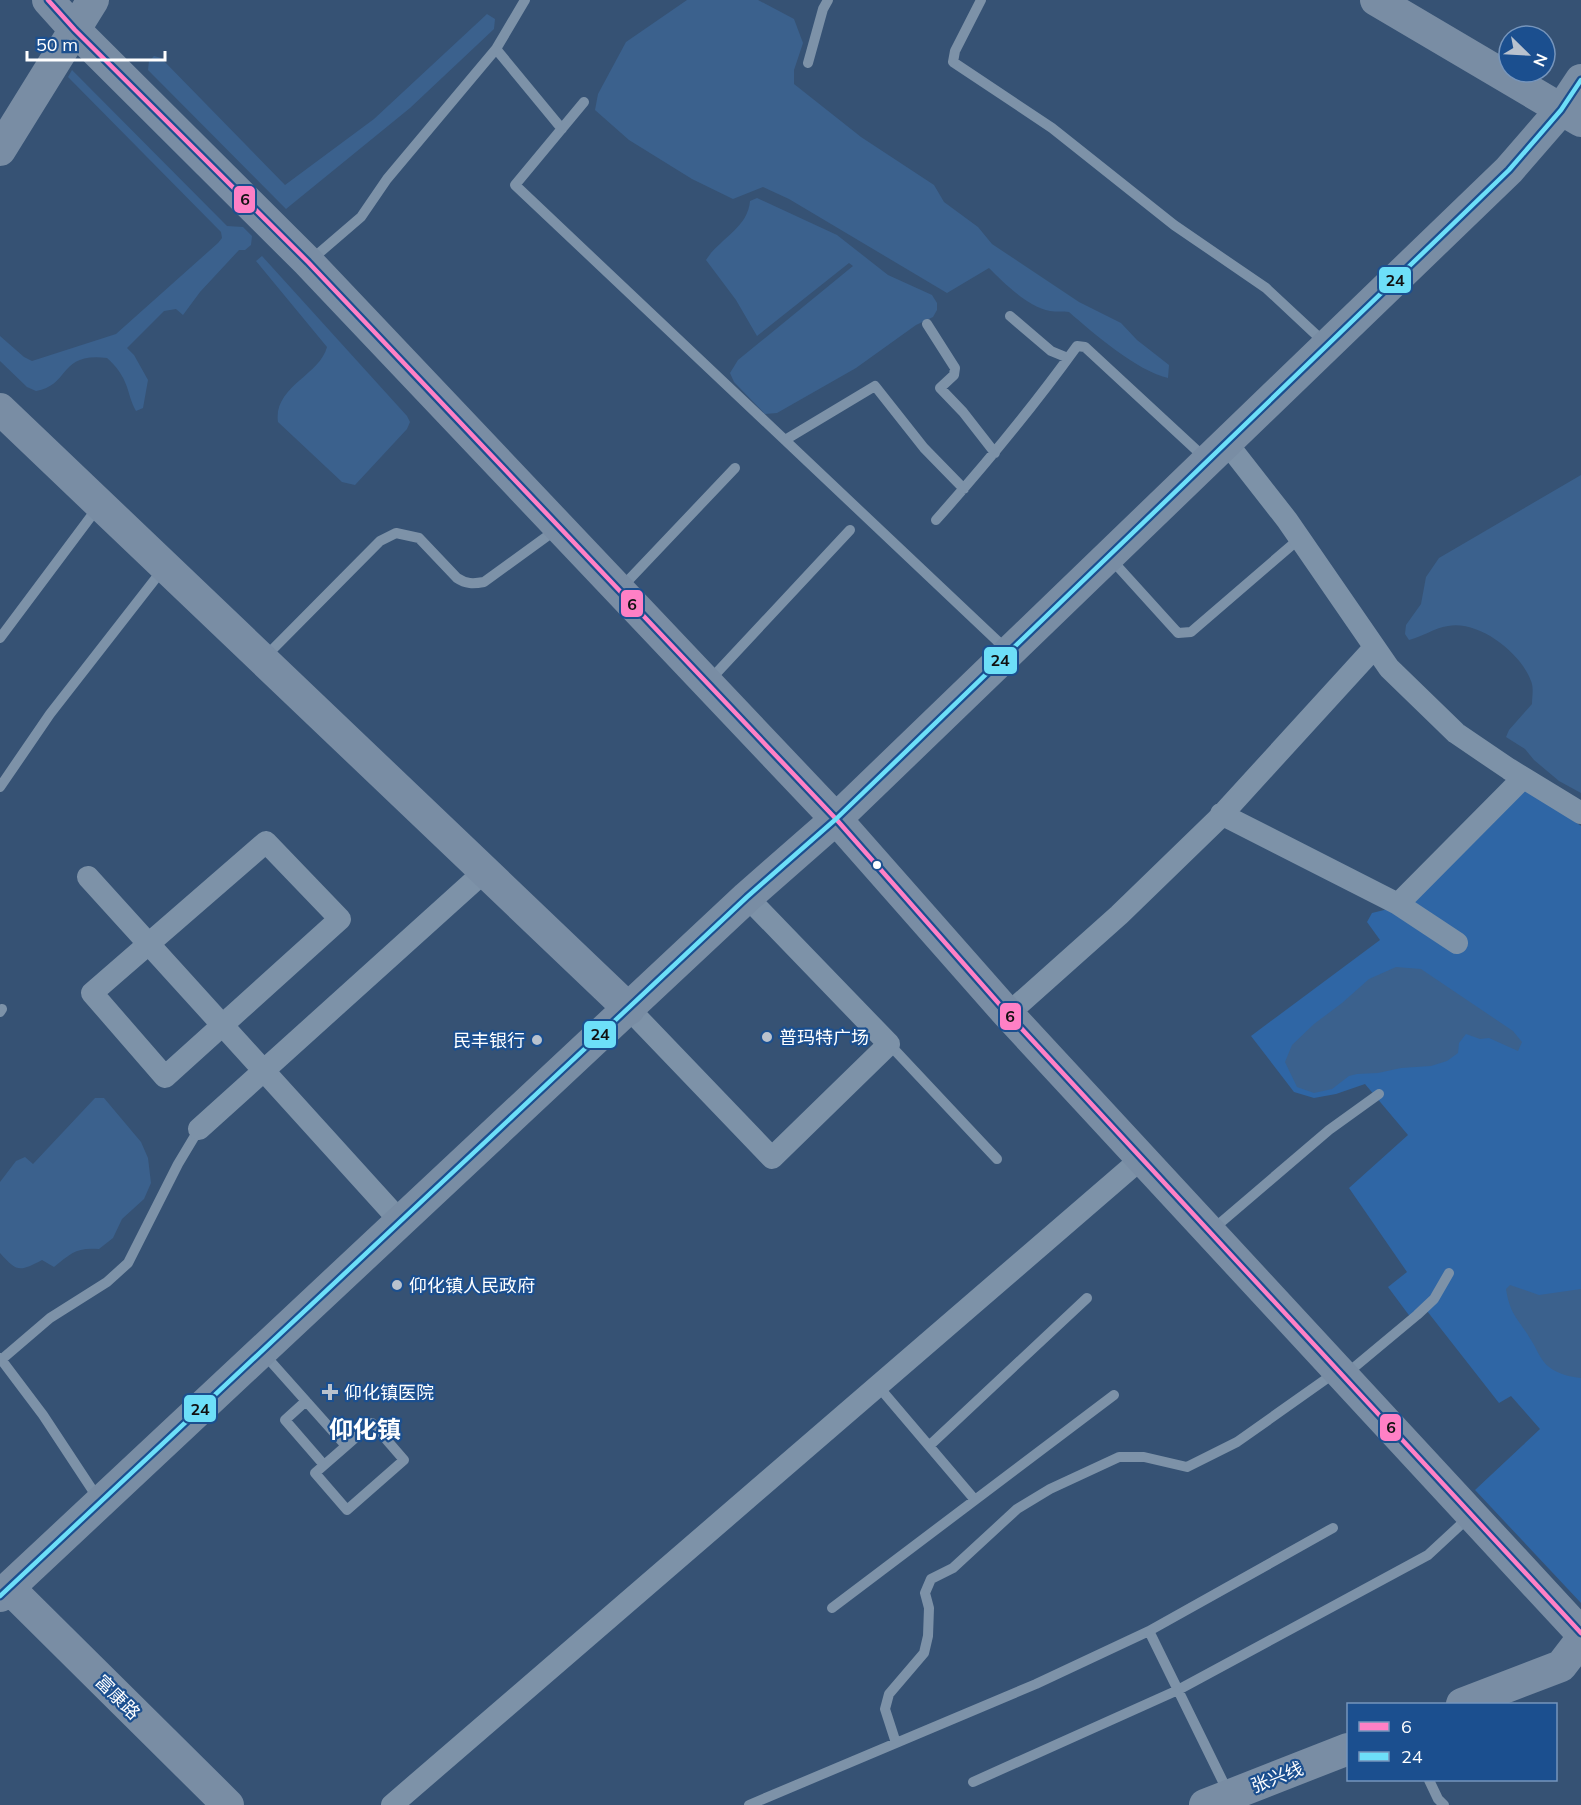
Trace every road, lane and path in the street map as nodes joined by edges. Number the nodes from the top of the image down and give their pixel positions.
1 (48, 0) edge
2 (93, 0) edge
3 (525, 0) edge
4 (828, 0) edge
5 (981, 0) edge
6 (1376, 0) edge
7 (75, 30) junction
8 (496, 49) junction
9 (808, 63) dead end
10 (1581, 80) edge
11 (584, 102) dead end
12 (1571, 116) edge
13 (562, 129) junction
14 (0, 150) edge
15 (308, 262) junction
16 (1010, 316) dead end
17 (927, 324) dead end
18 (1327, 345) junction
19 (1068, 358) junction
20 (0, 409) edge
21 (785, 440) junction
22 (1217, 451) junction
23 (995, 453) junction
24 (735, 468) dead end
25 (964, 489) junction
26 (100, 505) junction
27 (936, 520) dead end
28 (559, 527) junction
29 (850, 530) dead end
30 (1299, 539) junction
31 (1108, 555) junction
32 (165, 567) junction
33 (619, 590) junction
34 (0, 638) edge
35 (1374, 648) junction
36 (1008, 651) junction
37 (262, 659) junction
38 (707, 683) junction
39 (1523, 778) junction
40 (0, 787) edge
41 (1581, 813) edge
42 (1221, 814) junction
43 (837, 819) junction
44 (485, 871) junction
45 (88, 877) dead end
46 (747, 897) junction
47 (1398, 903) junction
48 (1457, 943) dead end
49 (149, 944) junction
50 (628, 1009) junction
51 (1008, 1014) junction
52 (223, 1025) junction
53 (889, 1044) junction
54 (264, 1071) junction
55 (1379, 1094) dead end
56 (200, 1129) joint
57 (1142, 1158) junction
58 (997, 1159) dead end
59 (401, 1222) junction
60 (1210, 1232) junction
61 (1449, 1274) dead end
62 (1087, 1298) dead end
63 (261, 1352) junction
64 (1, 1359) edge
65 (1341, 1373) junction
66 (878, 1386) junction
67 (1114, 1395) dead end
68 (306, 1401) junction
69 (346, 1446) junction
70 (929, 1446) junction
71 (324, 1465) junction
72 (975, 1500) junction
73 (101, 1502) junction
74 (1472, 1515) junction
75 (1333, 1528) dead end
76 (4, 1592) edge
77 (832, 1608) dead end
78 (1149, 1631) junction
79 (1581, 1633) edge
80 (1581, 1640) edge
81 (1178, 1690) junction
82 (1465, 1703) edge
83 (896, 1743) junction
84 (1347, 1749) edge
85 (1430, 1781) edge
86 (972, 1782) dead end
87 (1217, 1800) edge
88 (1438, 1803) edge
89 (228, 1805) edge
90 (392, 1805) edge
91 (749, 1805) edge

1 - 7 street
2 - 7 street
3 - 8 lane
4 - 9 lane
5 - 18 lane
6 - 12 street
7 - 14 street
7 - 15 street
8 - 13 lane
8 - 15 lane
10 - 12 street
11 - 13 lane
12 - 18 street
13 - 21 lane
15 - 28 street
16 - 19 lane
17 - 23 lane
18 - 22 street
19 - 22 lane
19 - 23 lane
20 - 26 street
21 - 25 lane
21 - 36 lane
22 - 30 street
22 - 31 street
23 - 25 lane
24 - 33 lane
25 - 27 lane
26 - 32 street
26 - 34 lane
28 - 33 street
28 - 37 lane
29 - 38 lane
30 - 31 lane
30 - 35 street
31 - 36 street
32 - 37 street
32 - 40 lane
33 - 38 street
35 - 39 street
35 - 42 street
36 - 43 street
37 - 44 street
38 - 43 street
39 - 41 street
39 - 47 street
42 - 47 street
42 - 51 street
43 - 46 street
43 - 51 street
44 - 50 street
44 - 54 street
45 - 49 street
46 - 50 street
46 - 53 street
47 - 48 street
49 - 52 street
49 - 52 street
49 - 52 street
50 - 53 street
50 - 59 street
51 - 57 street
52 - 54 street
53 - 58 lane
54 - 56 street
54 - 59 street
55 - 60 lane
56 - 64 lane
57 - 60 street
57 - 66 street
59 - 63 street
60 - 65 street
61 - 65 lane
62 - 70 lane
63 - 68 lane
63 - 73 street
64 - 73 lane
65 - 74 street
65 - 83 lane
66 - 70 lane
66 - 90 street
67 - 72 lane
68 - 69 lane
68 - 71 lane
69 - 71 lane
69 - 71 lane
70 - 72 lane
72 - 77 lane
73 - 76 street
74 - 79 street
74 - 81 lane
75 - 78 lane
76 - 89 street, 富康路
78 - 81 lane
78 - 83 lane
80 - 82 street
81 - 86 lane
81 - 87 lane
83 - 91 lane
84 - 87 street, 张兴线
85 - 88 lane

